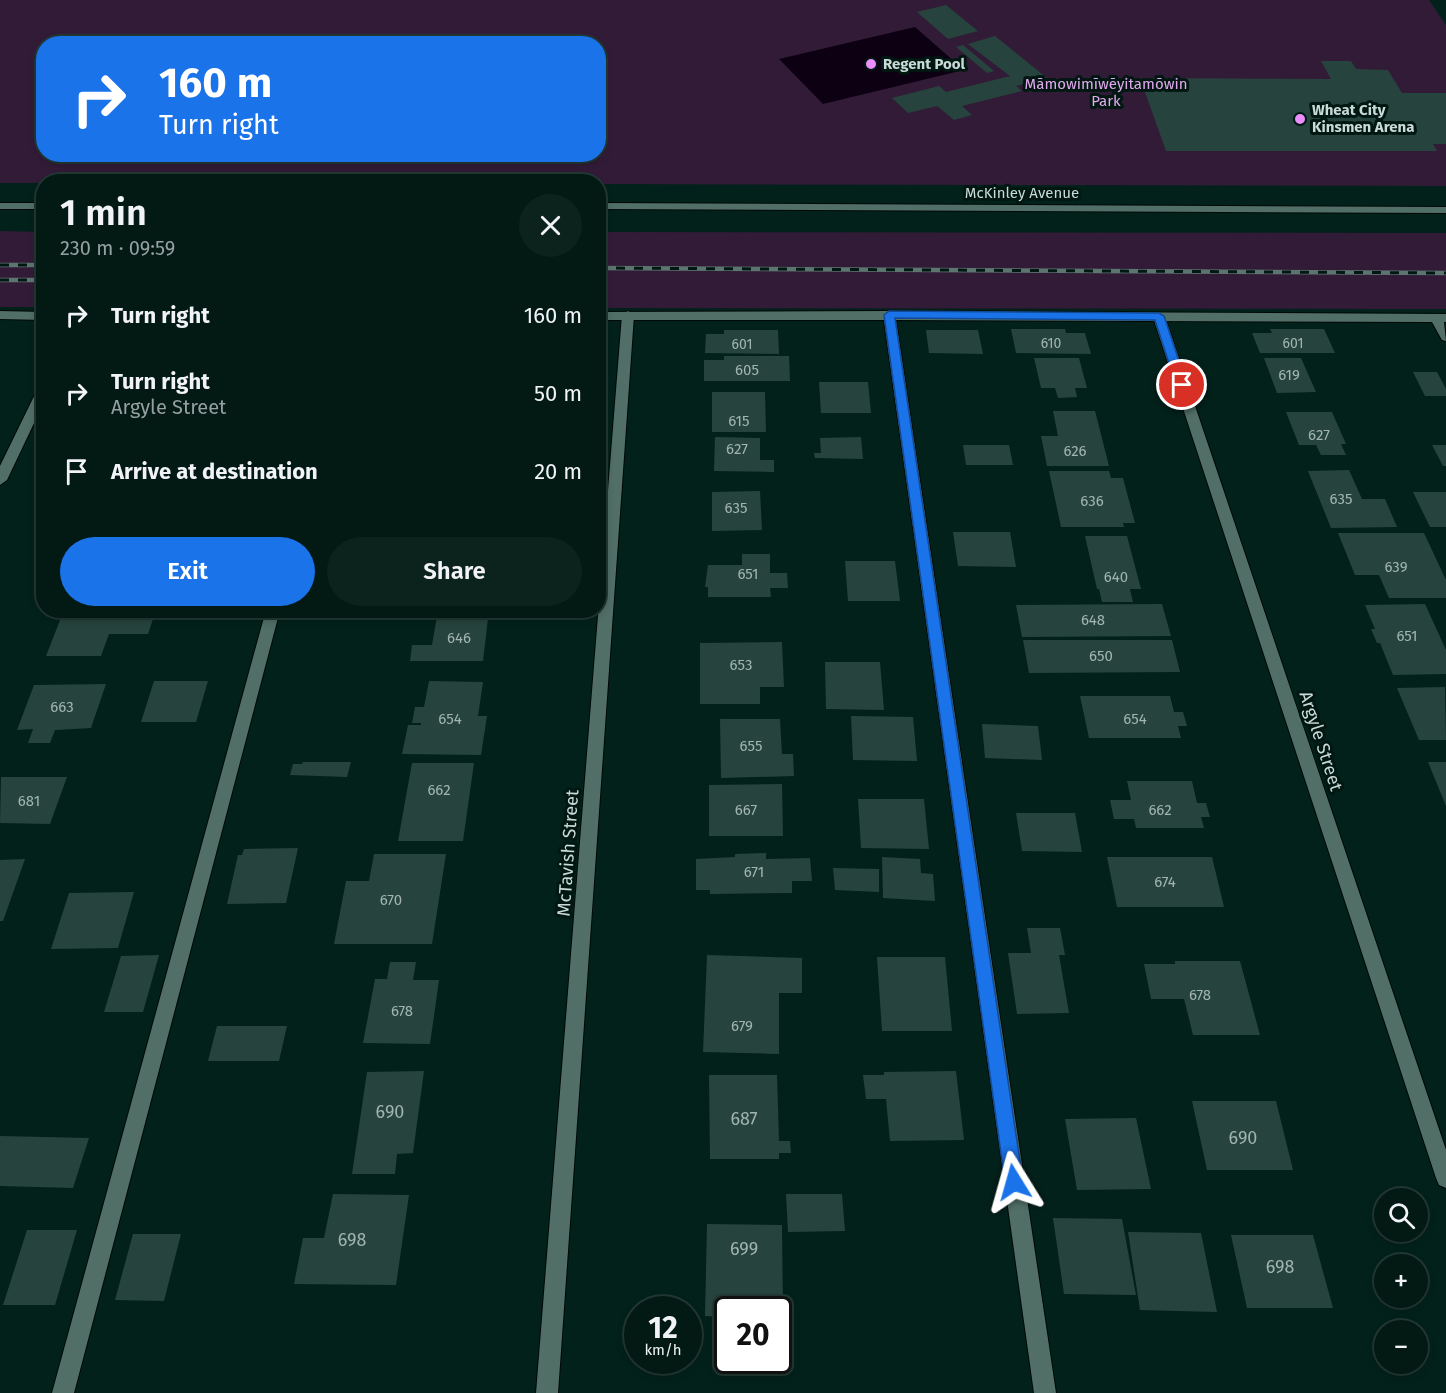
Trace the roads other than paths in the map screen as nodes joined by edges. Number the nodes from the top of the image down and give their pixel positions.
1 (0, 206) edge
2 (36, 206) edge
3 (606, 206) edge
4 (1446, 210) edge
5 (0, 315) edge
6 (606, 315) edge
7 (627, 315) junction
8 (889, 315) junction
9 (36, 316) edge
10 (1159, 316) junction
11 (1441, 318) edge
12 (1446, 337) edge
13 (36, 405) edge
14 (0, 480) edge
15 (606, 598) edge
16 (271, 618) edge
17 (605, 618) edge
18 (1446, 1178) edge
19 (63, 1393) edge
20 (547, 1393) edge
21 (1045, 1393) edge

1 - 2 street
3 - 4 street, McKinley Avenue
5 - 9 street
6 - 7 street
7 - 8 street
7 - 15 street, McTavish Street
8 - 10 street
8 - 21 street
10 - 11 street
10 - 18 street, Argyle Street
11 - 12 street
13 - 14 street
16 - 19 street
17 - 20 street, McTavish Street

